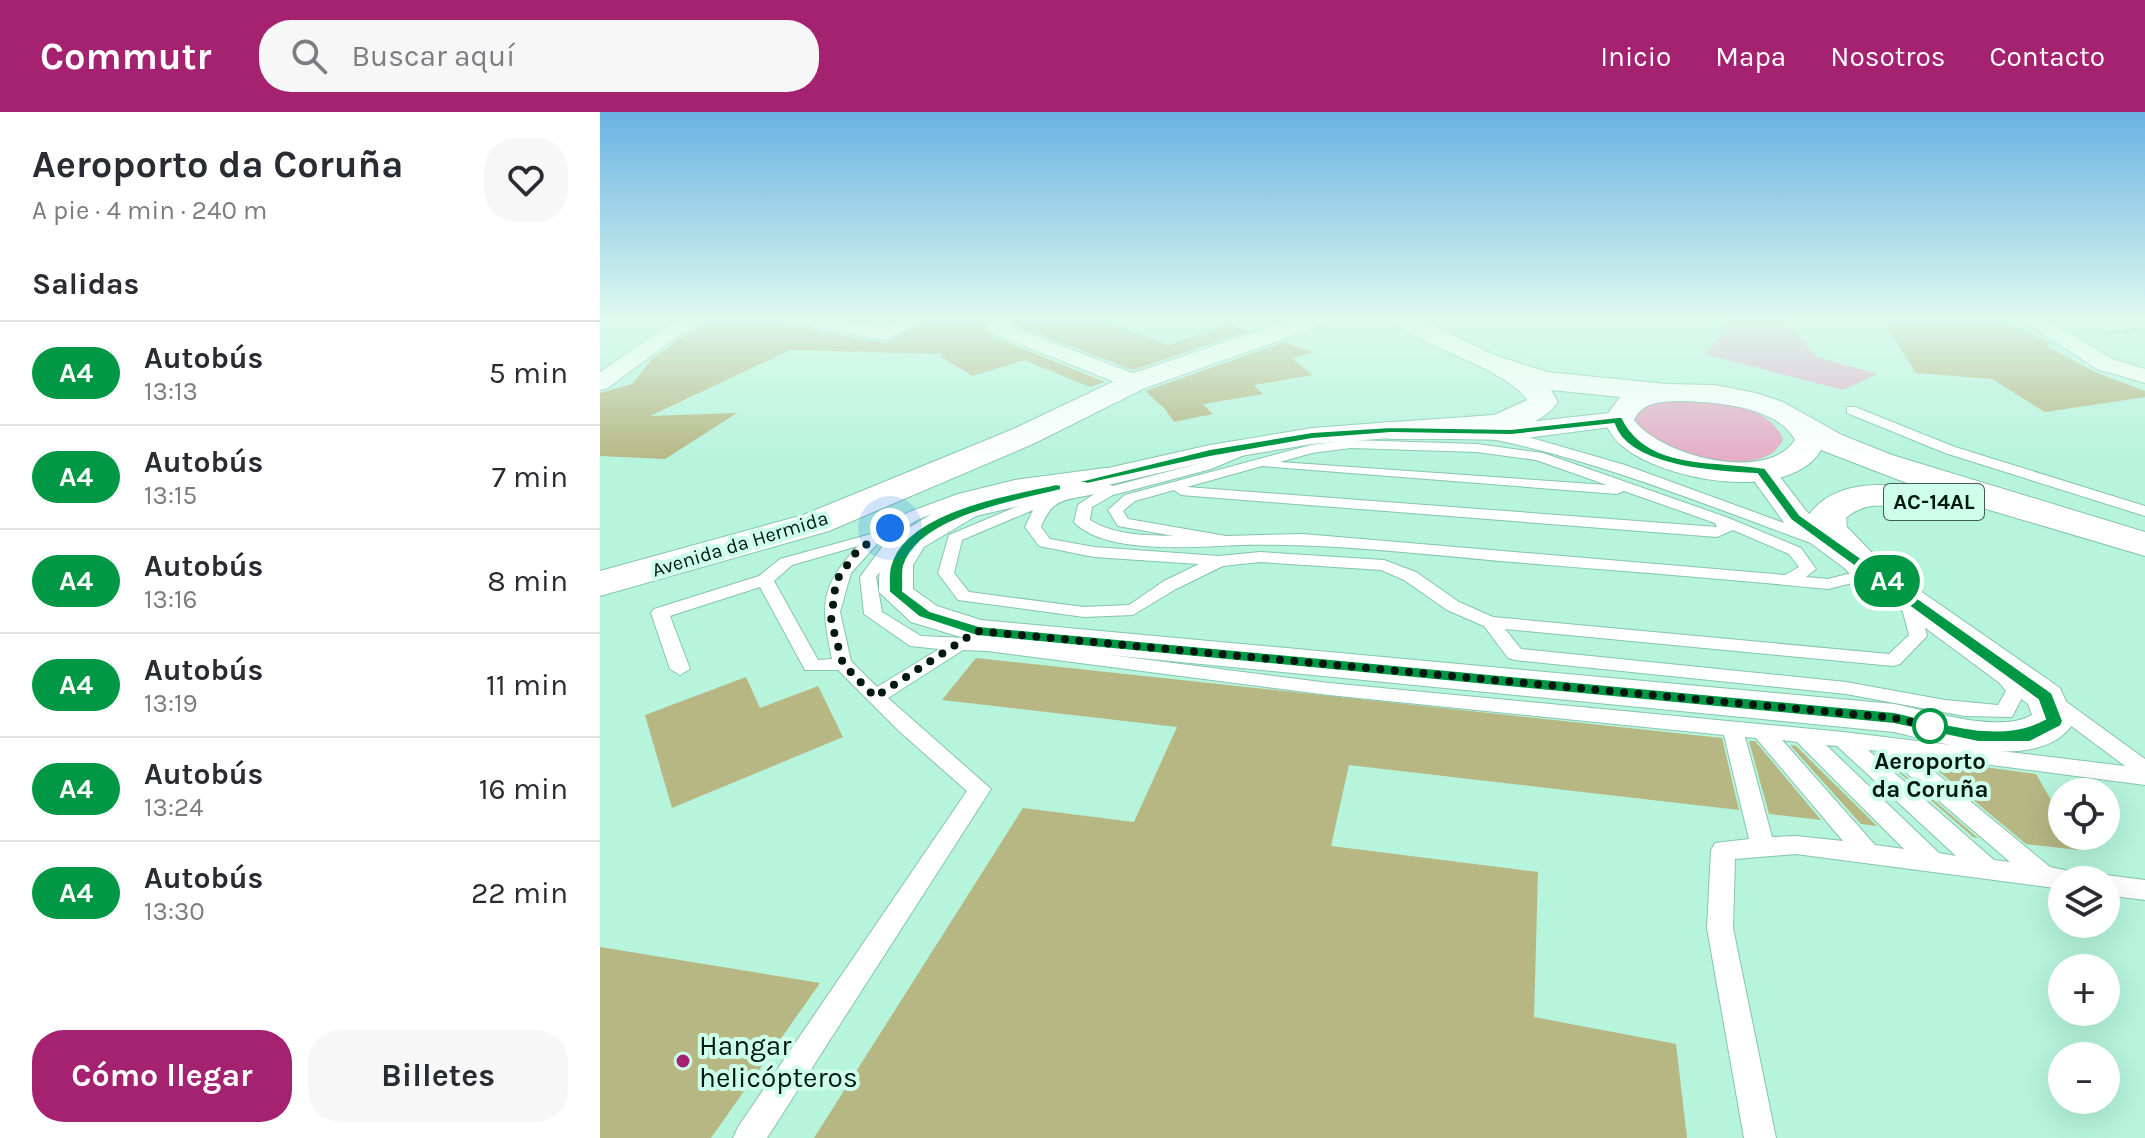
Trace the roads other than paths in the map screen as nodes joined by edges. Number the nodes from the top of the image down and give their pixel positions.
1 (625, 365) edge
2 (1091, 365) edge
3 (1184, 365) edge
4 (1503, 365) edge
5 (2108, 365) edge
6 (1524, 374) junction
7 (2145, 376) edge
8 (1135, 382) junction
9 (600, 383) edge
10 (1673, 392) junction
11 (1851, 410) dead end
12 (1618, 417) junction
13 (1805, 429) junction
14 (1391, 430) junction
15 (1471, 432) junction
16 (1256, 454) junction
17 (1210, 464) junction
18 (1135, 469) junction
19 (1770, 469) junction
20 (1072, 489) junction
21 (1166, 490) junction
22 (1640, 491) junction
23 (2145, 511) edge
24 (1721, 520) junction
25 (882, 533) junction
26 (2108, 533) junction
27 (1222, 540) junction
28 (2145, 544) edge
29 (1219, 561) junction
30 (1869, 568) junction
31 (765, 580) junction
32 (1788, 580) junction
33 (600, 584) edge
34 (1908, 597) junction
35 (1490, 622) junction
36 (974, 640) junction
37 (1985, 652) junction
38 (843, 664) junction
39 (680, 669) dead end
40 (875, 697) junction
41 (2046, 697) junction
42 (1732, 727) junction
43 (1762, 731) junction
44 (1803, 735) junction
45 (1843, 739) junction
46 (1887, 745) junction
47 (2145, 770) edge
48 (2145, 777) edge
49 (1763, 847) junction
50 (1869, 855) junction
51 (1932, 862) junction
52 (1987, 869) junction
53 (2044, 877) junction
54 (2048, 877) edge
55 (749, 1138) edge
56 (1760, 1138) edge

1 - 9 street
2 - 8 street
3 - 8 main road, Avenida da Hermida
4 - 6 main road, AC-14AL
5 - 7 street
6 - 10 main road, AC-14AL
6 - 12 main road, AC-14AL
6 - 14 main road, AC-14AL
8 - 33 main road, Avenida da Hermida
10 - 12 main road, AC-14AL
10 - 13 main road, AC-14AL
11 - 23 lane
12 - 15 street
12 - 19 main road, AC-14AL
13 - 19 main road
13 - 26 main road, AC-14AL
14 - 15 street
14 - 16 street
15 - 30 lane
16 - 17 lane
16 - 18 street
16 - 21 lane
16 - 22 lane
16 - 22 lane
17 - 20 lane
17 - 27 lane
18 - 20 street
18 - 25 lane
19 - 26 main road, AC-14AL
19 - 30 street
20 - 29 lane
20 - 29 lane
20 - 36 street
21 - 24 lane
21 - 27 lane
22 - 24 lane
24 - 32 lane
25 - 31 lane
25 - 38 lane
26 - 28 main road, AC-14AL
26 - 30 main road, AC-14AL
27 - 32 lane
29 - 35 lane
30 - 32 lane
30 - 34 street
31 - 38 lane
31 - 39 lane
34 - 35 lane
34 - 37 street
35 - 37 lane
36 - 40 lane
36 - 41 street
36 - 42 lane
37 - 41 street
38 - 40 lane
40 - 55 lane
41 - 47 lane
42 - 43 lane
42 - 49 lane
43 - 44 lane
43 - 50 lane
44 - 45 lane
44 - 51 lane
45 - 46 lane
45 - 52 lane
46 - 48 lane
46 - 53 lane
49 - 50 lane
49 - 56 lane
50 - 51 lane
51 - 52 lane
52 - 53 lane
53 - 54 lane

